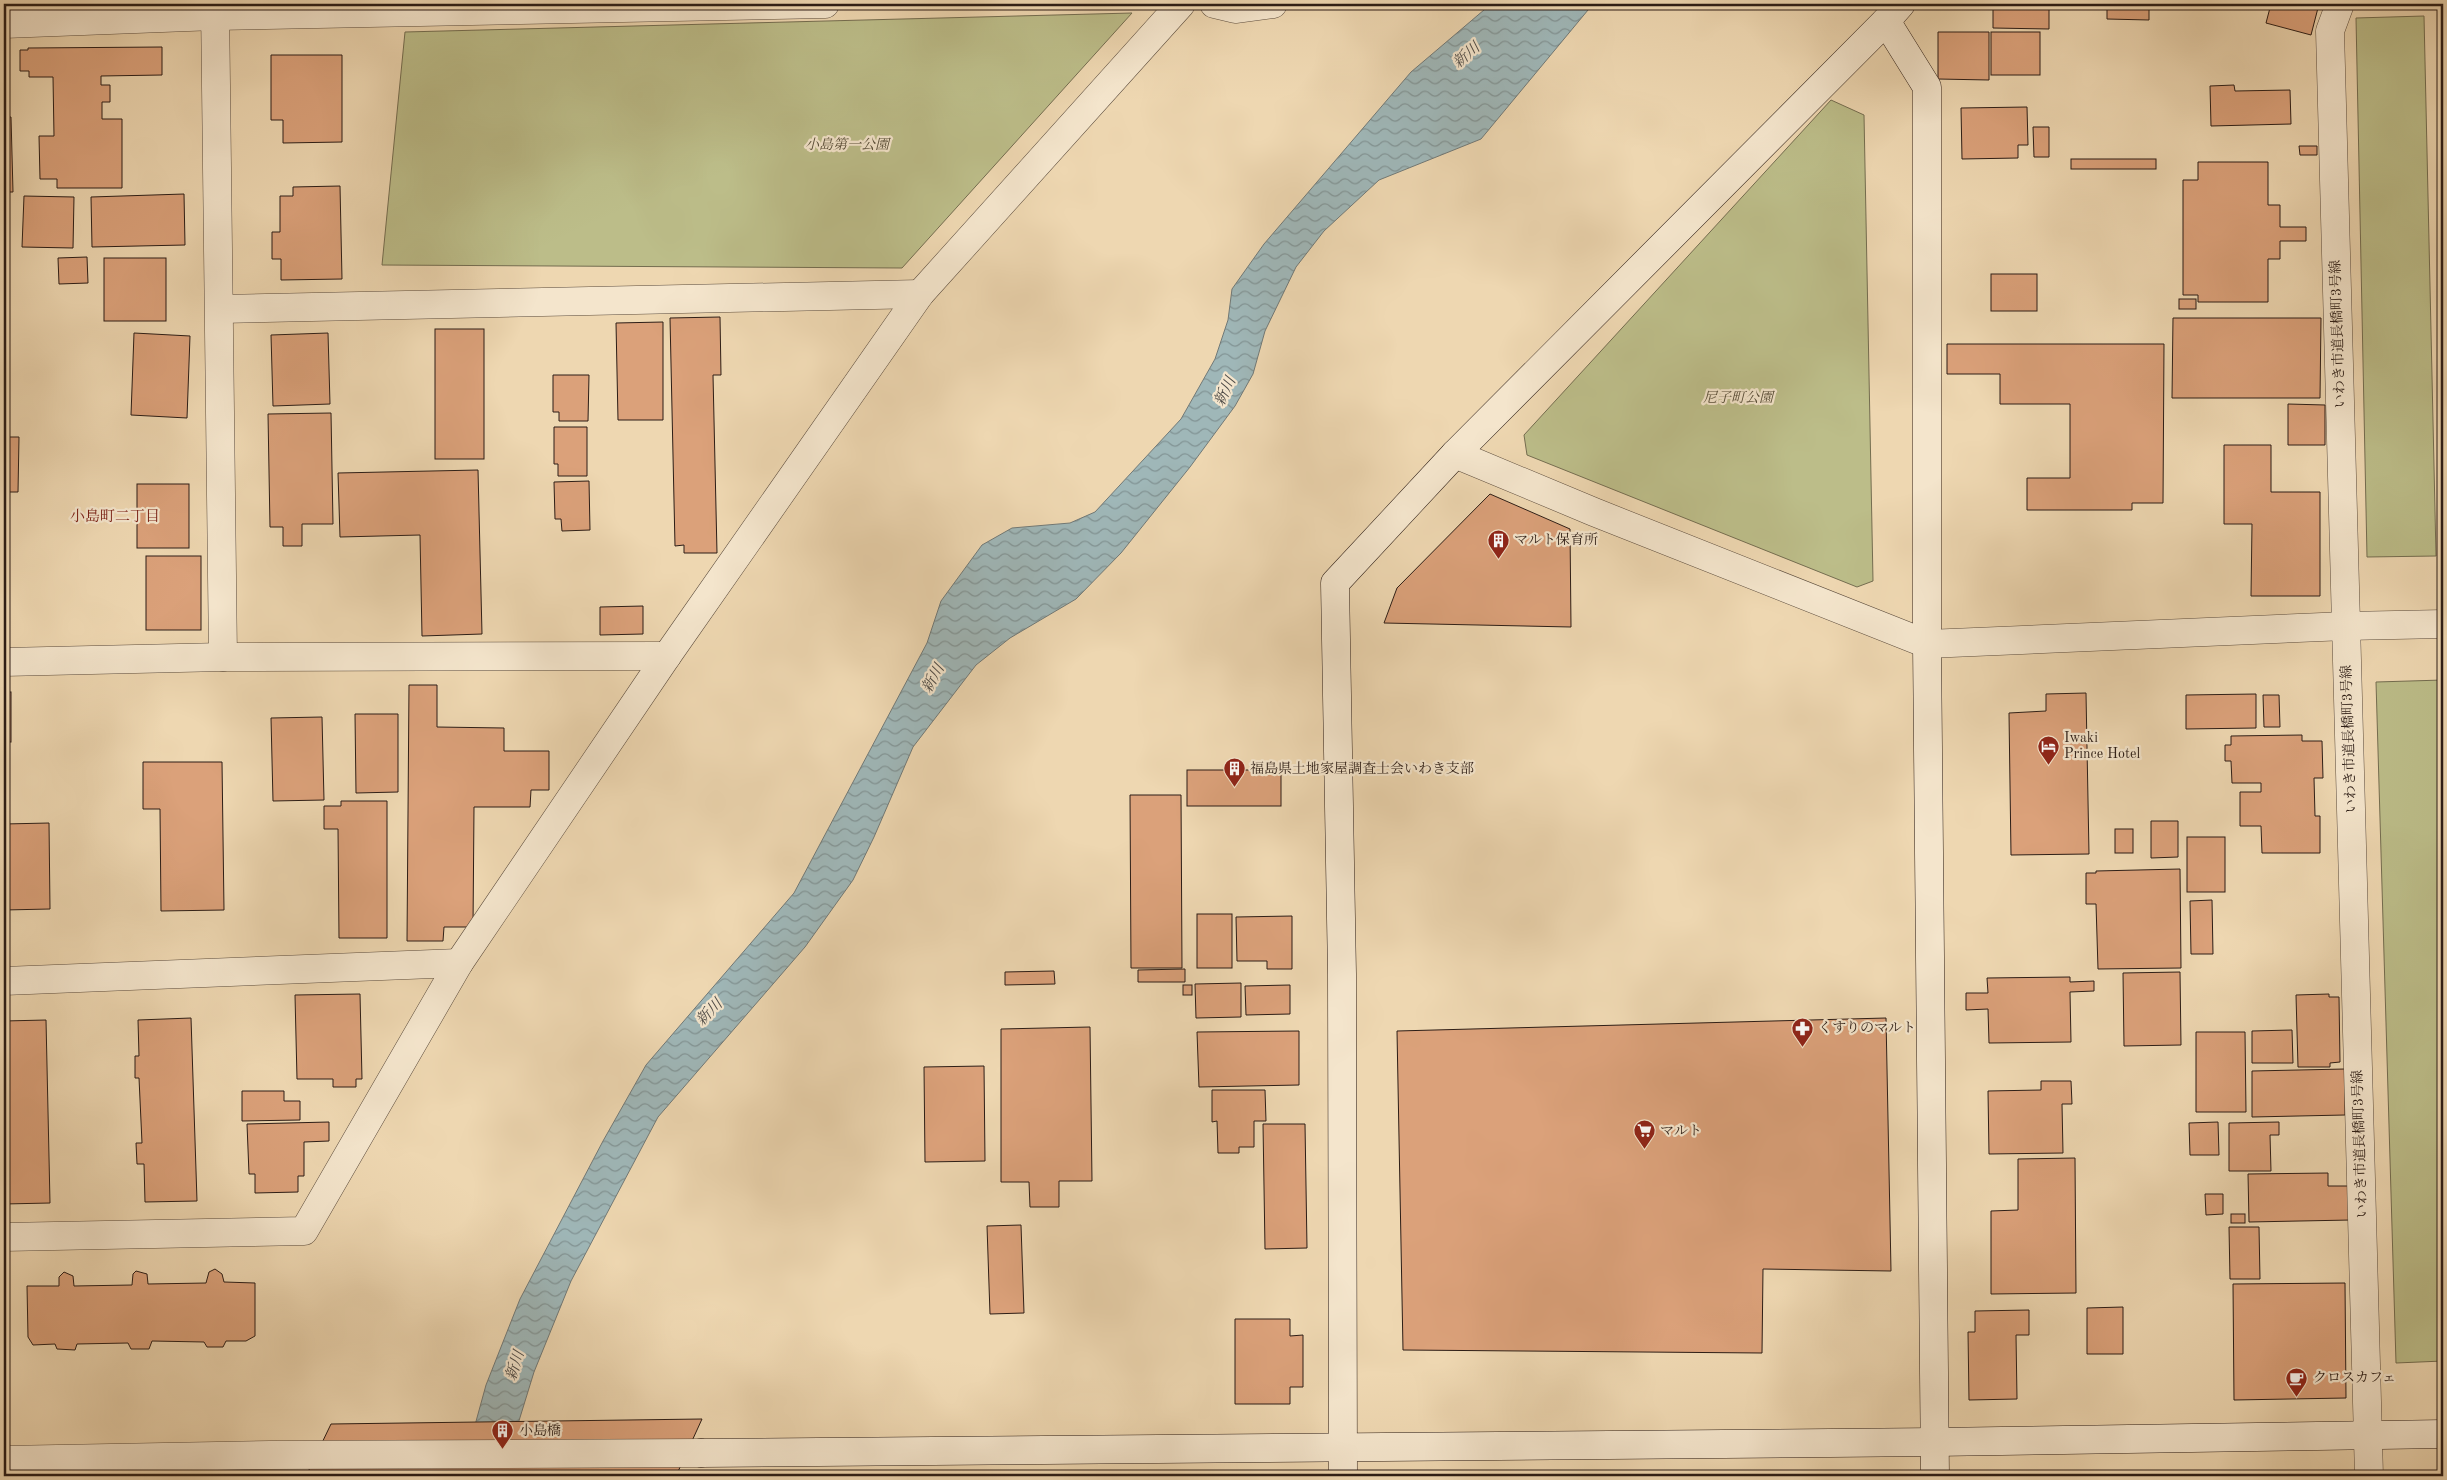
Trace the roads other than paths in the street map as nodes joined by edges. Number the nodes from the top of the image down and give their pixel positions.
1 (825, 4) edge
2 (1180, 4) edge
3 (1214, 4) edge
4 (1273, 4) edge
5 (2340, 4) edge
6 (215, 10) edge
7 (1893, 12) edge
8 (4, 24) edge
9 (920, 294) junction
10 (220, 309) junction
11 (1455, 454) junction
12 (2443, 624) edge
13 (2346, 626) junction
14 (1927, 644) junction
15 (667, 656) junction
16 (223, 657) junction
17 (4, 662) edge
18 (459, 963) junction
19 (4, 981) edge
20 (4, 1237) edge
21 (2369, 1434) junction
22 (2443, 1434) edge
23 (1934, 1442) junction
24 (1342, 1448) junction
25 (4, 1460) edge
26 (1343, 1476) edge
27 (1935, 1476) edge
28 (2370, 1476) edge

1 - 6 street
2 - 9 street
3 - 4 street
5 - 13 street, いわき市道長橋町3号線
6 - 8 street
6 - 10 street
7 - 11 street
7 - 14 street
9 - 10 street
9 - 15 street
10 - 16 street
11 - 14 street
11 - 24 street
12 - 13 street
13 - 14 street
13 - 21 street, いわき市道長橋町3号線
14 - 23 street
15 - 16 street
15 - 18 street
16 - 17 street
18 - 19 street
18 - 20 street
21 - 22 street
21 - 23 street
21 - 28 street, いわき市道長橋町3号線
23 - 24 street
23 - 27 street
24 - 25 street
24 - 26 street

